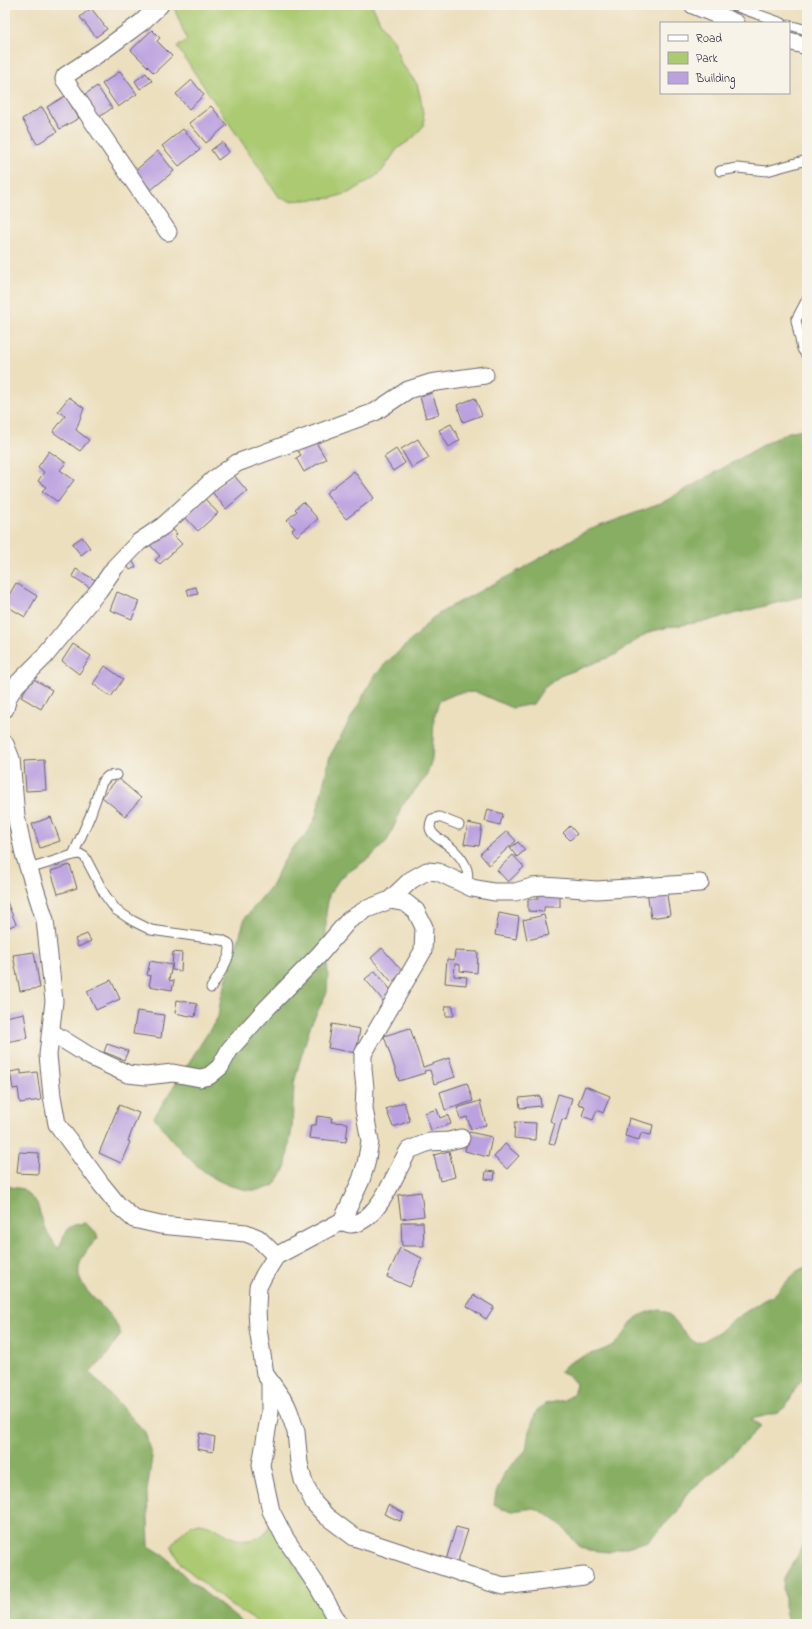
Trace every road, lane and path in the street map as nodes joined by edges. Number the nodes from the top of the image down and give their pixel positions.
1 (160, 5) edge
2 (693, 5) edge
3 (732, 5) edge
4 (734, 22) edge
5 (779, 22) edge
6 (790, 25) edge
7 (807, 30) edge
8 (790, 41) edge
9 (807, 46) edge
10 (807, 160) edge
11 (720, 171) dead end
12 (168, 232) dead end
13 (807, 299) edge
14 (807, 356) edge
15 (486, 375) dead end
16 (5, 709) edge
17 (5, 744) edge
18 (117, 775) dead end
19 (459, 824) dead end
20 (73, 855) junction
21 (29, 869) junction
22 (700, 883) dead end
23 (462, 884) junction
24 (390, 900) junction
25 (211, 988) dead end
26 (51, 1032) junction
27 (461, 1138) dead end
28 (342, 1221) junction
29 (276, 1256) junction
30 (270, 1383) junction
31 (584, 1576) dead end
32 (339, 1624) edge

1 - 12 street
2 - 4 street
3 - 5 lane
6 - 7 lane
8 - 9 street
10 - 11 lane
13 - 14 lane
15 - 16 street
17 - 21 street
18 - 20 lane
19 - 23 lane
20 - 21 lane
20 - 25 lane
21 - 26 street
22 - 23 street
23 - 24 street
24 - 26 street
24 - 28 street
26 - 29 street
27 - 28 street
28 - 29 street
29 - 30 street
30 - 31 street
30 - 32 street

